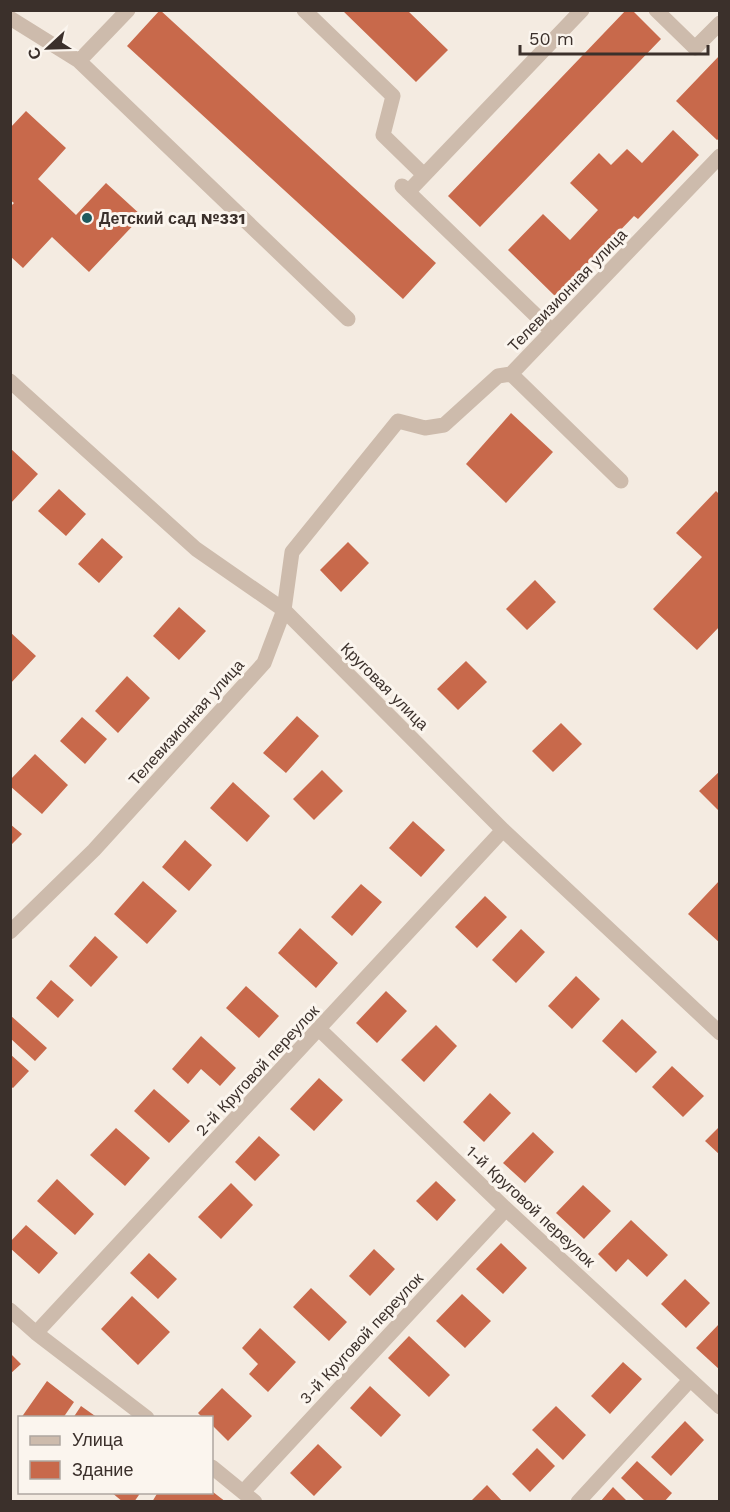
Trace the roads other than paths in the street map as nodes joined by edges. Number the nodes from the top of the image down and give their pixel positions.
1 (128, 10) edge
2 (304, 10) edge
3 (582, 10) edge
4 (656, 10) edge
5 (10, 18) edge
6 (720, 22) edge
7 (79, 61) junction
8 (720, 156) edge
9 (424, 175) junction
10 (348, 319) dead end
11 (552, 331) junction
12 (512, 374) junction
13 (10, 381) edge
14 (621, 481) dead end
15 (284, 610) junction
16 (503, 831) junction
17 (10, 932) edge
18 (319, 1029) junction
19 (720, 1033) edge
20 (506, 1209) junction
21 (10, 1310) edge
22 (36, 1333) junction
23 (690, 1380) junction
24 (720, 1407) edge
25 (144, 1416) edge
26 (213, 1468) edge
27 (243, 1492) junction
28 (255, 1502) edge
29 (578, 1502) edge

1 - 7 street
2 - 9 street
3 - 9 street
4 - 6 street
5 - 7 street
7 - 10 street
8 - 11 street, Телевизионная улица
9 - 11 street
11 - 12 street, Телевизионная улица
12 - 14 street
12 - 15 street, Телевизионная улица
13 - 15 street, Круговая улица
15 - 16 street, Круговая улица
15 - 17 street, Телевизионная улица
16 - 18 street, 2-й Круговой переулок
16 - 19 street, Круговая улица
18 - 20 street, 1-й Круговой переулок
18 - 22 street, 2-й Круговой переулок
20 - 23 street, 1-й Круговой переулок
20 - 27 street, 3-й Круговой переулок
21 - 22 street
22 - 25 street
23 - 24 street, 1-й Круговой переулок
23 - 29 street
26 - 27 street
27 - 28 street

